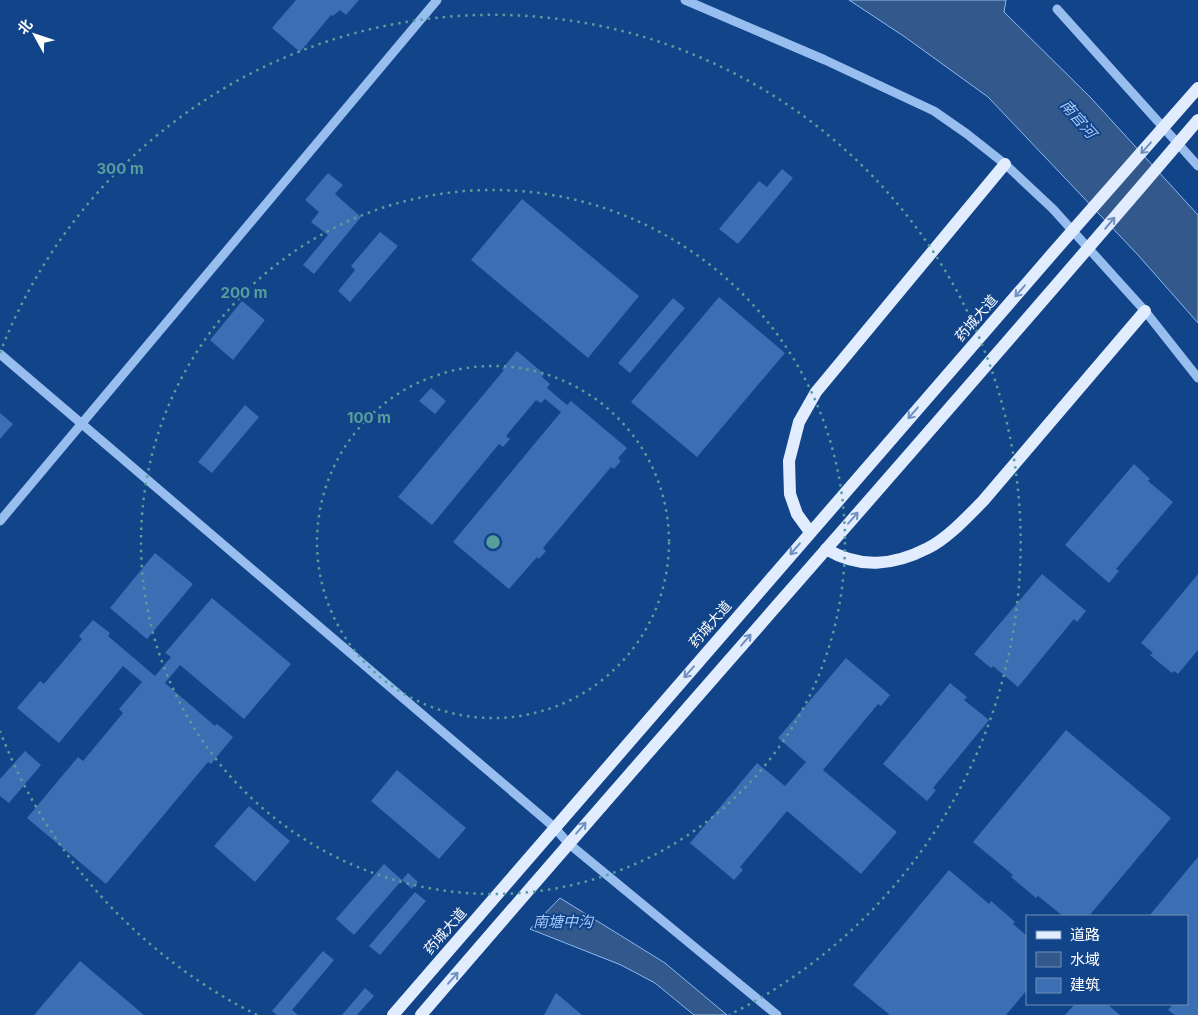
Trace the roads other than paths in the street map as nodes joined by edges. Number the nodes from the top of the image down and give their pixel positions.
1 (437, 0) edge
2 (685, 0) edge
3 (1056, 9) dead end
4 (1198, 88) edge
5 (1198, 120) edge
6 (1005, 164) junction
7 (1198, 166) edge
8 (1145, 311) junction
9 (0, 354) edge
10 (1198, 378) edge
11 (82, 423) junction
12 (0, 521) edge
13 (810, 532) junction
14 (826, 549) junction
15 (554, 827) junction
16 (568, 843) junction
17 (393, 1015) edge
18 (421, 1015) edge
19 (778, 1015) edge

1 - 11 street
2 - 6 street
3 - 7 street
4 -> 13 main road, 药城大道
14 -> 5 main road
6 - 8 street
6 - 13 main road
8 - 10 street
8 - 14 main road
9 - 11 street
11 - 12 street
11 - 15 street
13 -> 15 main road, 药城大道
16 -> 14 main road
15 - 16 street
15 - 17 main road, 药城大道
18 -> 16 main road
16 - 19 street

